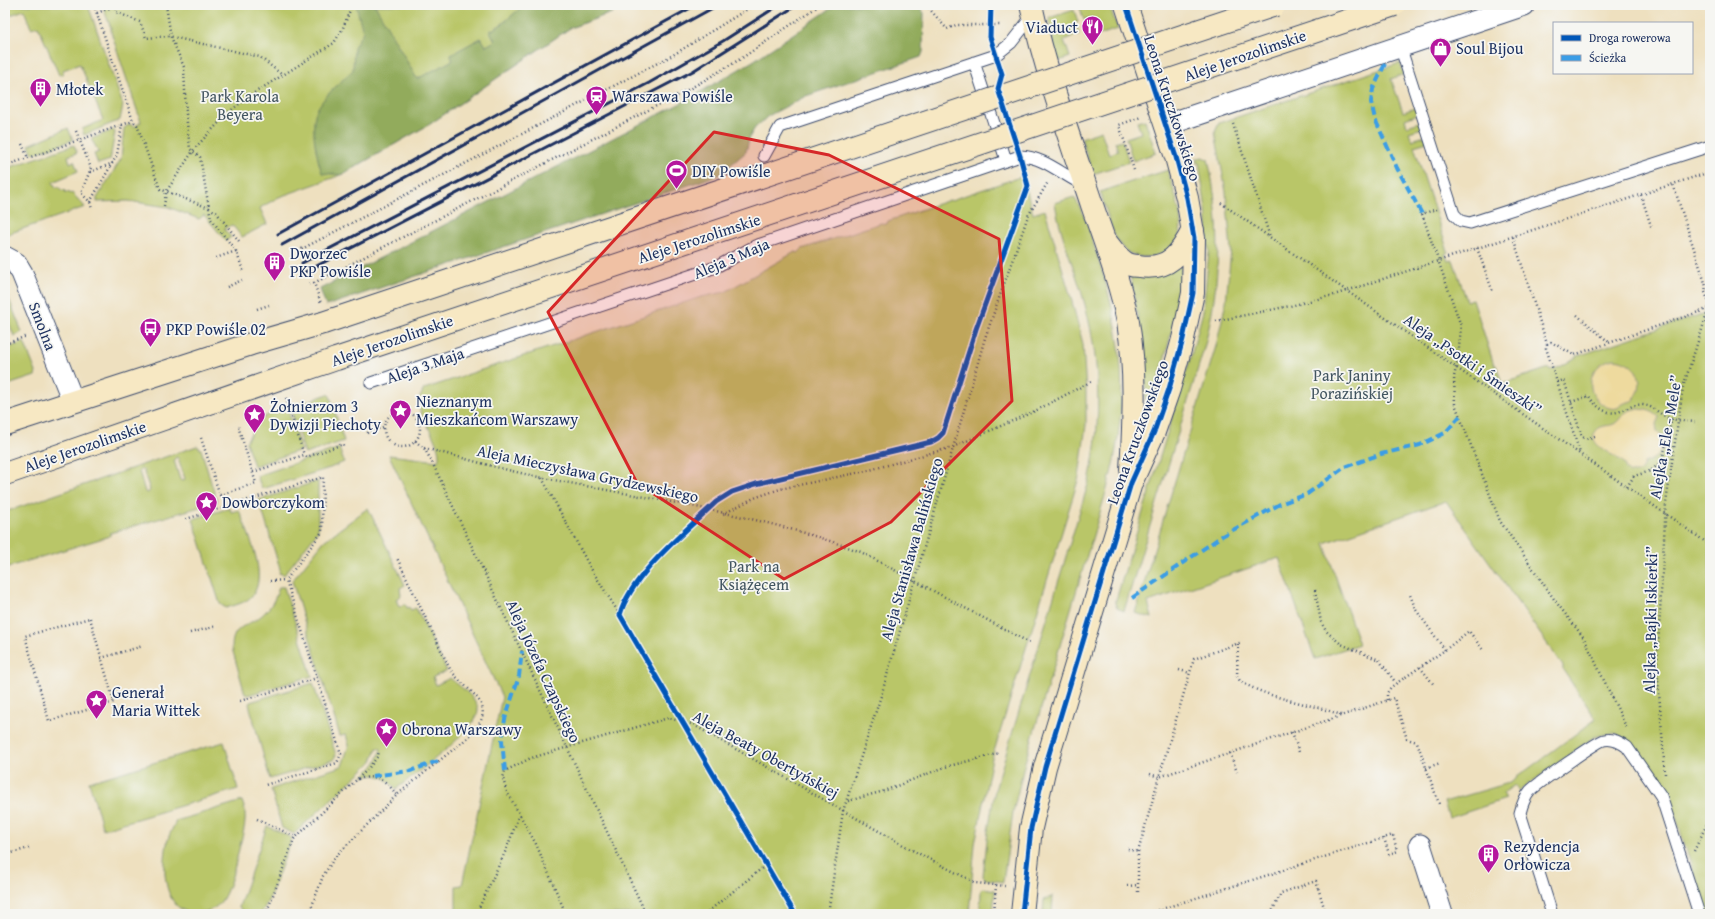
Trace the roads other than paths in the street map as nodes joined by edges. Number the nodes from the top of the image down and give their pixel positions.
1 (1275, 5) edge
2 (1394, 5) edge
3 (1524, 5) edge
4 (1132, 7) edge
5 (1032, 10) edge
6 (1400, 46) junction
7 (974, 62) junction
8 (1166, 125) junction
9 (1710, 146) edge
10 (764, 156) dead end
11 (1006, 160) junction
12 (1086, 186) junction
13 (1194, 230) junction
14 (1106, 241) junction
15 (5, 257) edge
16 (371, 383) dead end
17 (73, 401) junction
18 (5, 424) edge
19 (5, 474) edge
20 (1131, 483) junction
21 (1412, 847) road end
22 (1022, 914) edge
23 (1442, 914) edge
24 (1552, 914) edge
25 (1699, 914) edge

1 - 17 main road, bridge
2 - 19 main road, Aleje Jerozolimskie, bridge
3 - 6 street
4 - 8 main road, Leona Kruczkowskiego
5 - 7 lane
5 - 12 main road, Leona Kruczkowskiego
6 - 8 street
6 - 9 lane
7 - 10 lane
7 - 11 lane
8 - 13 main road, Leona Kruczkowskiego
11 - 12 lane, Aleja 3 Maja
11 - 16 lane, Aleja 3 Maja
12 - 14 main road, Leona Kruczkowskiego
13 - 14 main road
13 - 20 main road, Leona Kruczkowskiego
14 - 20 main road, Leona Kruczkowskiego
15 - 17 street, Smolna
17 - 18 main road
20 - 22 main road, Leona Kruczkowskiego
21 - 23 street
24 - 25 lane

